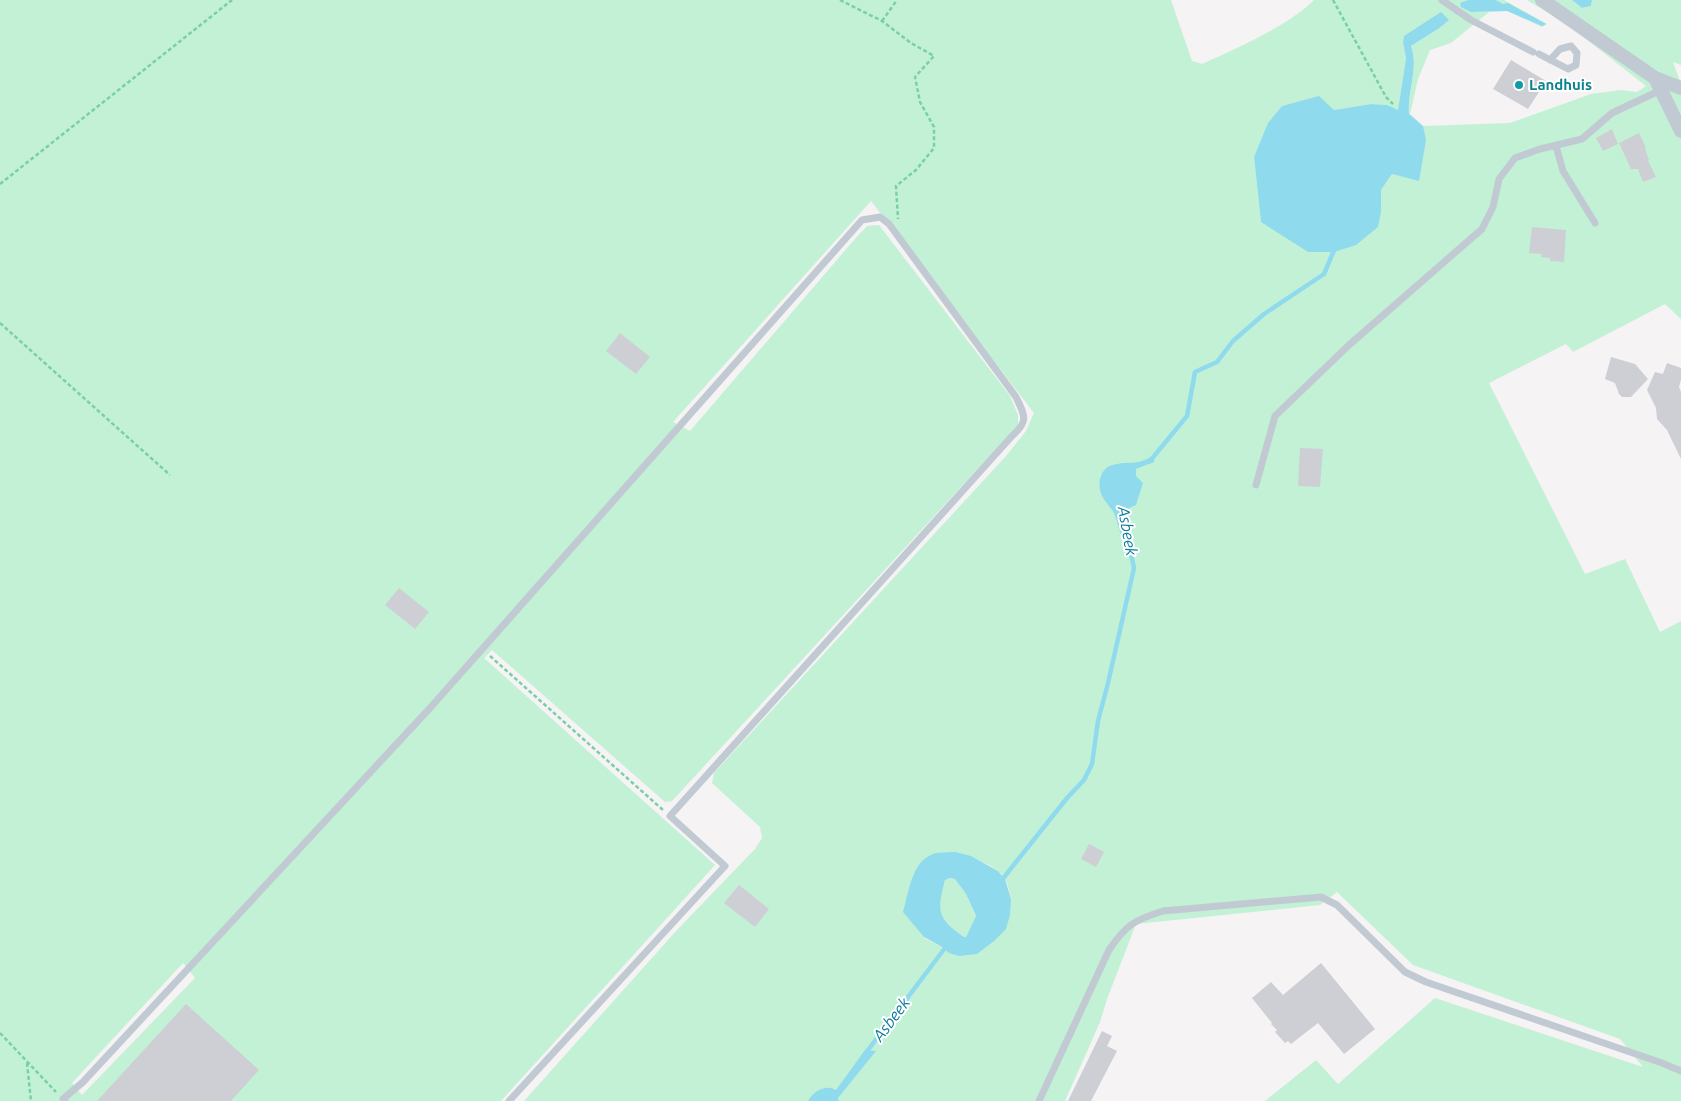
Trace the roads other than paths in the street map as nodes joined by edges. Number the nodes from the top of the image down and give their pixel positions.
1 (1442, 0) edge
2 (1542, 0) edge
3 (1550, 60) dead end
4 (1658, 84) junction
5 (1681, 88) edge
6 (1681, 131) edge
7 (1556, 146) junction
8 (1595, 224) dead end
9 (1256, 484) dead end
10 (1681, 1071) edge
11 (64, 1100) edge
12 (509, 1101) edge
13 (1039, 1101) edge

1 - 3 lane
2 - 4 street
4 - 5 street
4 - 6 street
4 - 7 lane
7 - 8 lane
7 - 9 lane
10 - 13 lane
11 - 12 lane

